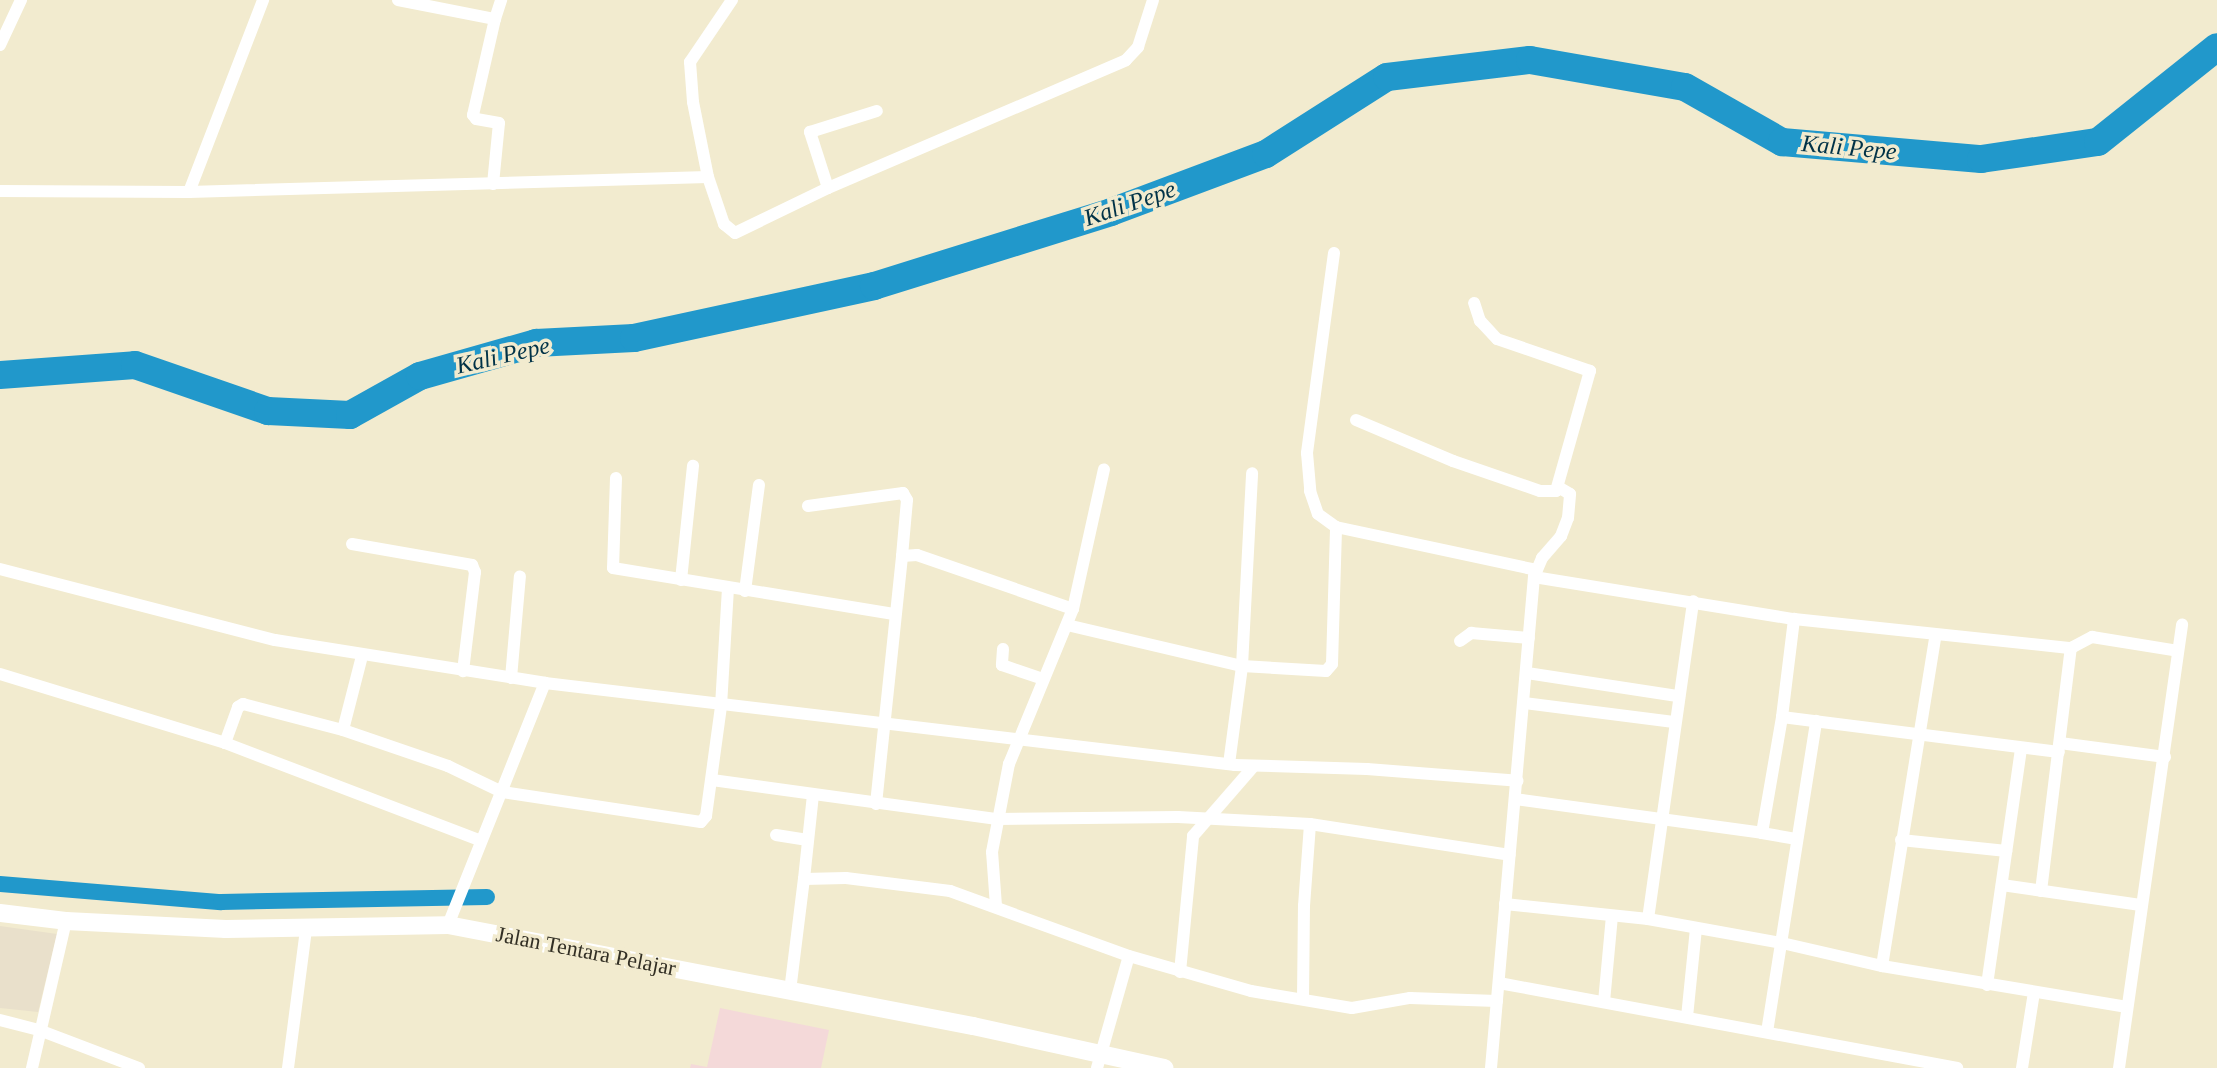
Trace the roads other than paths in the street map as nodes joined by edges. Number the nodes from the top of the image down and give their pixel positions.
1 (21, 0) edge
2 (263, 0) edge
3 (398, 0) edge
4 (501, 0) edge
5 (732, 0) edge
6 (1153, 0) edge
7 (495, 19) junction
8 (0, 45) edge
9 (877, 111) dead end
10 (708, 177) junction
11 (493, 184) junction
12 (828, 188) junction
13 (0, 191) edge
14 (189, 192) junction
15 (1334, 253) dead end
16 (1474, 303) dead end
17 (1356, 420) dead end
18 (693, 466) dead end
19 (1104, 469) dead end
20 (1252, 473) dead end
21 (616, 478) dead end
22 (759, 485) dead end
23 (1560, 488) junction
24 (808, 506) dead end
25 (1336, 527) junction
26 (352, 544) dead end
27 (902, 556) junction
28 (0, 569) edge
29 (1527, 570) junction
30 (520, 576) dead end
31 (681, 580) junction
32 (728, 588) junction
33 (745, 591) junction
34 (1693, 601) junction
35 (1073, 609) junction
36 (895, 614) junction
37 (1794, 619) junction
38 (2182, 624) dead end
39 (1067, 625) junction
40 (1936, 634) junction
41 (1529, 638) junction
42 (1460, 641) dead end
43 (2071, 648) junction
44 (1003, 649) dead end
45 (2178, 651) junction
46 (362, 656) junction
47 (1242, 666) junction
48 (463, 671) junction
49 (1527, 673) junction
50 (0, 674) edge
51 (511, 678) junction
52 (1043, 679) junction
53 (545, 683) junction
54 (1677, 696) junction
55 (1524, 703) junction
56 (721, 706) junction
57 (1782, 717) junction
58 (1816, 721) junction
59 (1674, 722) junction
60 (883, 725) junction
61 (343, 730) junction
62 (1920, 732) junction
63 (1017, 741) junction
64 (225, 743) junction
65 (2060, 747) junction
66 (2021, 748) junction
67 (2165, 757) junction
68 (1240, 765) junction
69 (712, 780) junction
70 (1518, 781) junction
71 (502, 792) junction
72 (813, 795) junction
73 (1515, 799) junction
74 (876, 804) junction
75 (997, 819) junction
76 (1198, 819) junction
77 (1662, 819) junction
78 (1310, 824) junction
79 (1762, 833) junction
80 (776, 835) dead end
81 (1795, 839) junction
82 (808, 840) junction
83 (1901, 840) junction
84 (481, 841) junction
85 (2006, 851) junction
86 (1510, 855) junction
87 (804, 879) junction
88 (2002, 885) junction
89 (2041, 891) junction
90 (1505, 904) junction
91 (2141, 905) junction
92 (996, 906) junction
93 (0, 913) edge
94 (1612, 916) junction
95 (1648, 919) junction
96 (66, 921) junction
97 (448, 925) junction
98 (1696, 928) junction
99 (306, 930) junction
100 (1782, 943) junction
101 (1129, 956) junction
102 (1882, 966) junction
103 (1180, 972) junction
104 (1499, 983) junction
105 (1987, 985) junction
106 (790, 991) junction
107 (2034, 992) junction
108 (1303, 999) junction
109 (1497, 1001) junction
110 (1604, 1002) junction
111 (2126, 1007) junction
112 (1687, 1017) junction
113 (0, 1020) edge
114 (39, 1030) junction
115 (1767, 1032) junction
116 (1099, 1060) edge
117 (124, 1066) edge
118 (32, 1068) edge
119 (139, 1068) edge
120 (288, 1068) edge
121 (1164, 1068) edge
122 (1491, 1068) edge
123 (1957, 1068) edge
124 (2022, 1068) edge
125 (2119, 1068) edge

1 - 8 street
2 - 14 street
3 - 7 street
4 - 7 street
5 - 10 street
6 - 12 street
7 - 11 street
9 - 12 street
10 - 11 street
10 - 12 street
11 - 14 street
13 - 14 street
15 - 25 street
16 - 23 street
17 - 23 street
18 - 31 street
19 - 35 street
20 - 47 street
21 - 31 street
22 - 33 street
23 - 29 street
24 - 27 street
25 - 29 street
25 - 47 street
26 - 48 street
27 - 35 street
27 - 36 street
28 - 46 street
29 - 34 street
29 - 41 street
30 - 51 street
31 - 32 street
32 - 33 street
32 - 56 street
33 - 36 street
34 - 37 street
34 - 54 street
35 - 39 street
36 - 60 street
37 - 40 street
37 - 57 street
38 - 45 street
39 - 47 street
39 - 52 street
40 - 43 street
40 - 62 street
41 - 42 street
41 - 49 street
43 - 45 street
43 - 65 street
44 - 52 street
45 - 67 street
46 - 48 street
46 - 61 street
47 - 68 street
48 - 51 street
49 - 54 street
49 - 55 street
50 - 64 street
51 - 53 street
52 - 63 street
53 - 56 street
53 - 71 street
54 - 59 street
55 - 59 street
55 - 70 street
56 - 60 street
56 - 69 street
57 - 58 street
57 - 79 street
58 - 62 street
58 - 81 street
59 - 77 street
60 - 63 street
60 - 74 street
61 - 64 street
61 - 71 street
62 - 66 street
62 - 83 street
63 - 68 street
63 - 75 street
64 - 84 street
65 - 66 street
65 - 67 street
65 - 89 street
66 - 85 street
67 - 91 street
68 - 70 street
68 - 76 street
69 - 71 street
69 - 72 street
70 - 73 street
71 - 84 street
72 - 74 street
72 - 82 street
73 - 77 street
73 - 86 street
74 - 75 street
75 - 76 street
75 - 92 street
76 - 78 street
76 - 103 street
77 - 79 street
77 - 95 street
78 - 86 street
78 - 108 street
79 - 81 street
80 - 82 street
81 - 100 street
82 - 87 street
83 - 85 street
83 - 102 street
84 - 97 street
85 - 88 street
86 - 90 street
87 - 92 street
87 - 106 street
88 - 89 street
88 - 105 street
89 - 91 street
90 - 94 street
90 - 104 street
91 - 111 street
92 - 101 street
93 - 96 main road, Jalan Tentara Pelajar
94 - 95 street
94 - 110 street
95 - 98 street
96 - 99 main road, Jalan Tentara Pelajar
96 - 114 street
97 - 99 main road, Jalan Tentara Pelajar
97 - 106 main road, Jalan Tentara Pelajar
98 - 100 street
98 - 112 street
99 - 120 street
100 - 102 street
100 - 115 street
101 - 103 street
101 - 116 street
102 - 105 street
103 - 108 street
104 - 109 street
104 - 110 street
105 - 107 street
106 - 116 main road, Jalan Tentara Pelajar
107 - 111 street
107 - 124 street
108 - 109 street
109 - 122 street
110 - 112 street
111 - 125 street
112 - 115 street
113 - 114 street
114 - 117 street
114 - 118 street
115 - 123 street
116 - 121 main road, Jalan Tentara Pelajar
117 - 119 street

